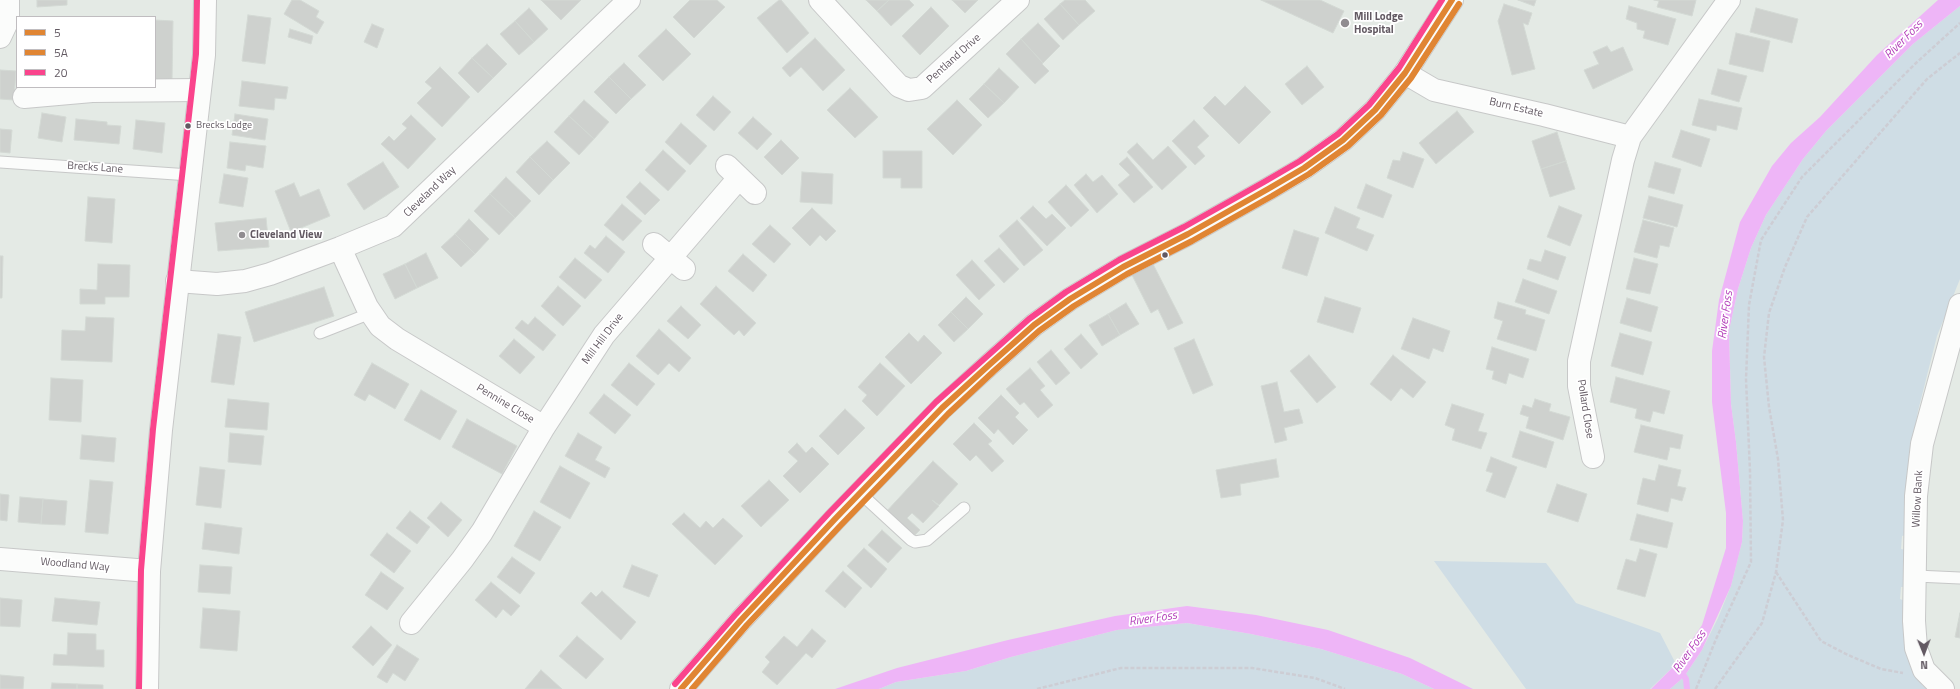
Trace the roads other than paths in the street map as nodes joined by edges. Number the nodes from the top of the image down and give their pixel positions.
1 (8, 0) edge
2 (205, 0) edge
3 (629, 0) edge
4 (820, 0) edge
5 (1018, 0) edge
6 (1452, 0) edge
7 (1729, 0) edge
8 (0, 37) edge
9 (1406, 73) junction
10 (93, 89) edge
11 (199, 90) junction
12 (24, 97) dead end
13 (1630, 137) junction
14 (0, 162) edge
15 (190, 175) junction
16 (755, 193) dead end
17 (340, 248) junction
18 (177, 281) junction
19 (1960, 305) edge
20 (371, 312) junction
21 (320, 333) dead end
22 (544, 427) junction
23 (1593, 457) dead end
24 (860, 493) junction
25 (964, 508) dead end
26 (0, 559) edge
27 (149, 571) junction
28 (1916, 576) junction
29 (1960, 578) edge
30 (411, 623) dead end
31 (147, 689) edge
32 (681, 689) edge
33 (1943, 689) edge

1 - 8 street
2 - 11 street
3 - 17 street, Cleveland Way
4 - 5 street, Pentland Drive
6 - 9 street
7 - 13 street
9 - 13 street, Burn Estate
9 - 24 street
10 - 11 street
10 - 12 street
11 - 15 street
13 - 23 street, Pollard Close
14 - 15 lane, Brecks Lane
15 - 18 street
16 - 22 street, Mill Hill Drive
17 - 18 street, Cleveland Way
17 - 20 street, Pennine Close
18 - 27 street
19 - 28 street, Willow Bank
20 - 21 lane
20 - 22 street, Pennine Close
22 - 30 street, Pennine Close
24 - 25 lane
24 - 32 street
26 - 27 street, Woodland Way
27 - 31 street
28 - 29 lane
28 - 33 street, Willow Bank

